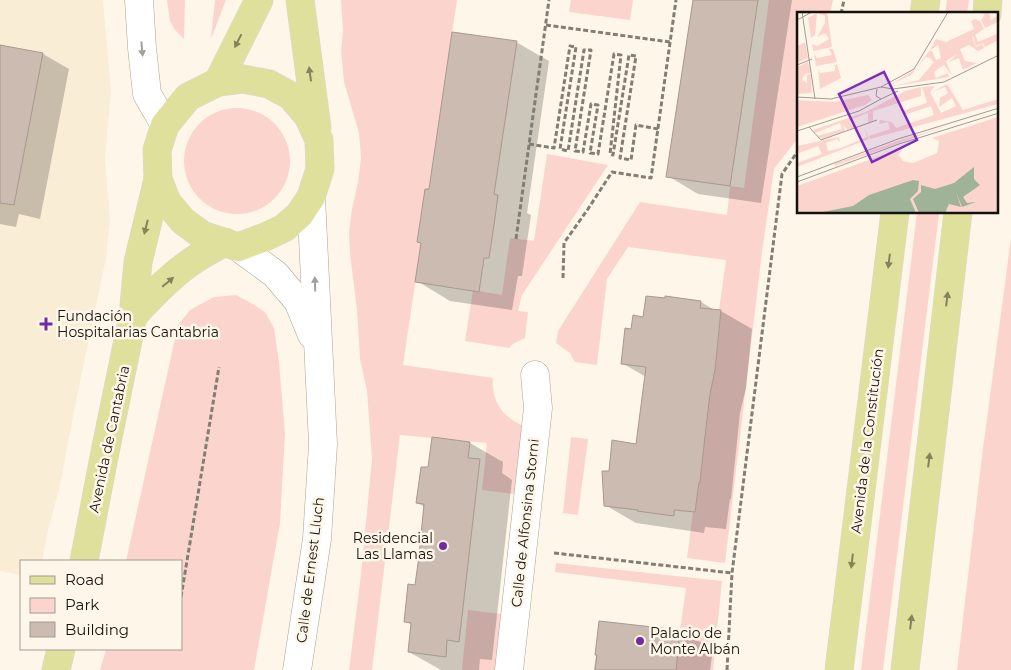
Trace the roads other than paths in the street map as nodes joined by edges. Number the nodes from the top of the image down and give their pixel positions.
1 (139, 0) edge
2 (259, 0) edge
3 (300, 0) edge
4 (218, 82) junction
5 (165, 125) junction
6 (319, 140) junction
7 (158, 179) junction
8 (311, 198) junction
9 (895, 214) edge
10 (958, 214) edge
11 (231, 245) junction
12 (133, 316) junction
13 (318, 350) junction
14 (535, 376) dead end
15 (84, 560) edge
16 (61, 650) edge
17 (56, 670) edge
18 (297, 670) edge
19 (509, 670) edge
20 (839, 670) edge
21 (905, 670) edge

1 -> 5 street
2 -> 4 main road
6 -> 3 main road
4 - 5 main road
4 - 6 main road
5 - 7 main road
6 - 8 main road
7 - 11 main road
7 -> 12 main road, Avenida de Cantabria
8 - 11 main road
13 -> 8 street, Calle de Ernest Lluch
9 -> 20 main road, Avenida de la Constitución
21 -> 10 main road
12 -> 11 main road
11 - 13 street, Calle de Ernest Lluch
12 - 15 main road, Avenida de Cantabria
13 - 18 street, Calle de Ernest Lluch
14 - 19 street, Calle de Alfonsina Storni
16 - 17 main road

